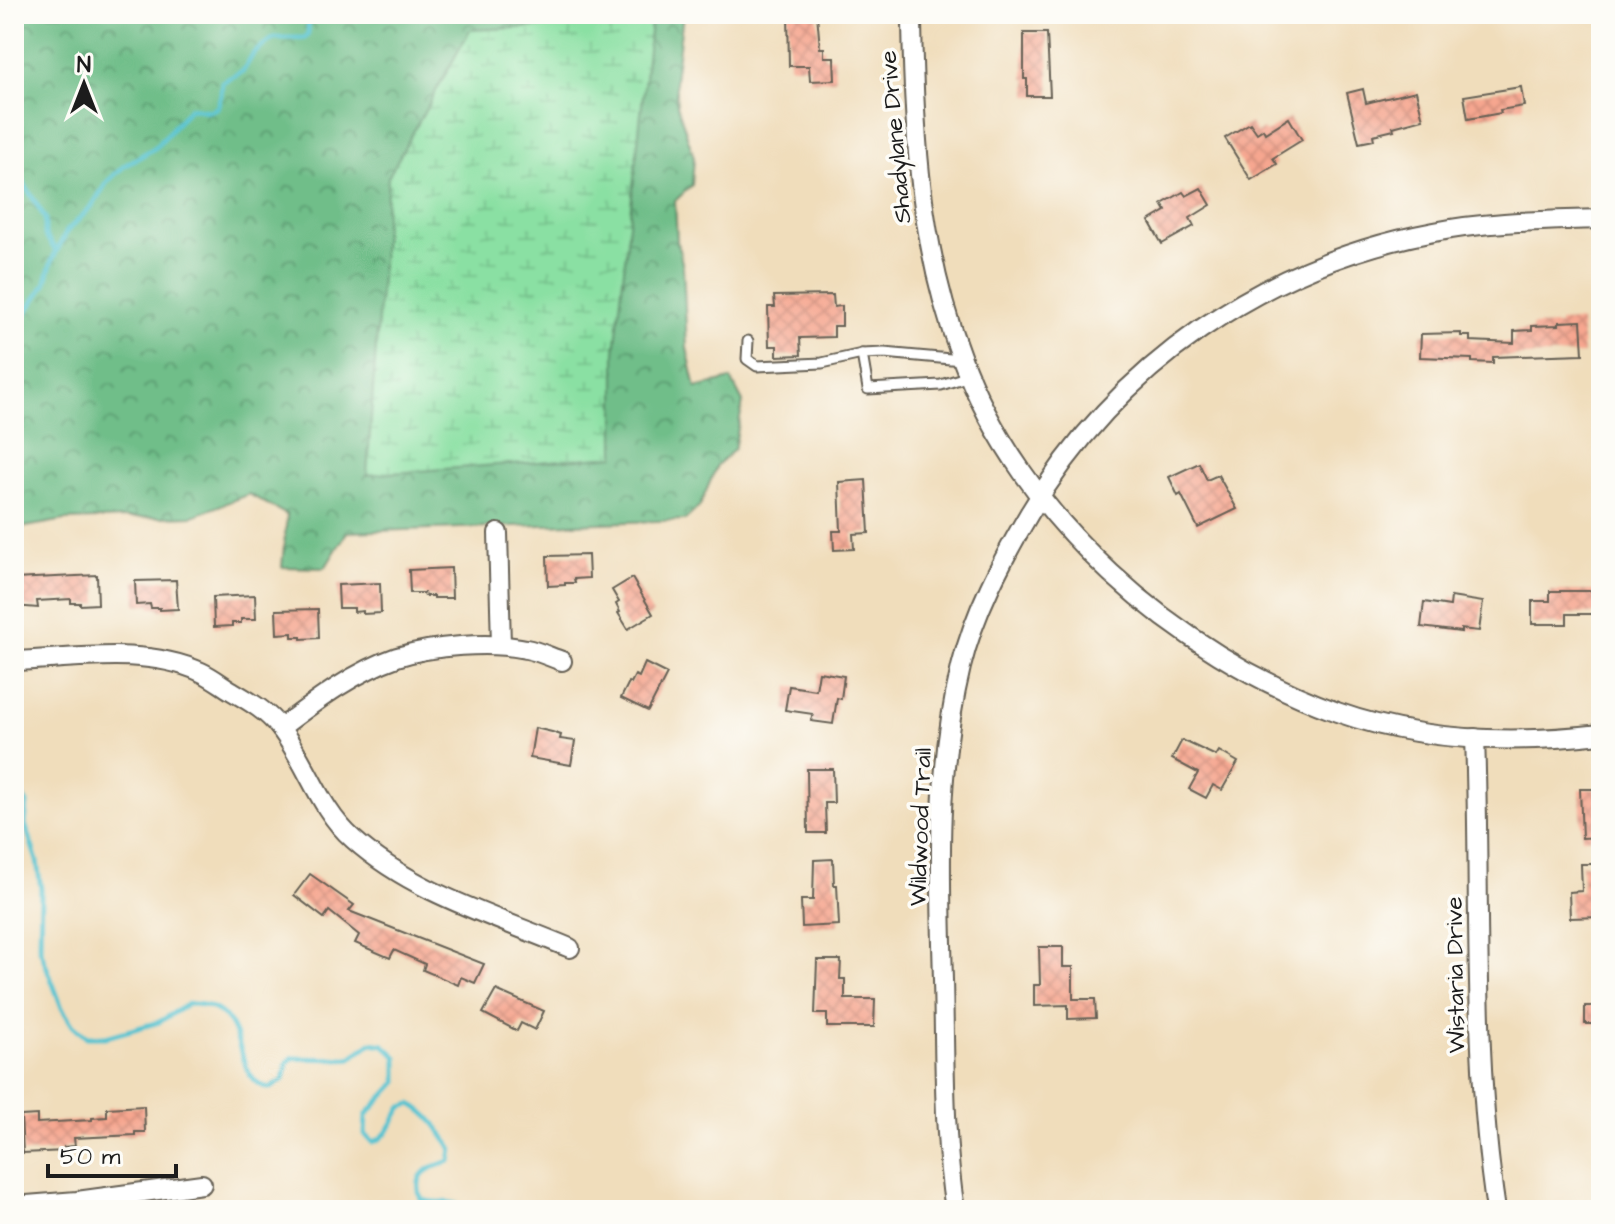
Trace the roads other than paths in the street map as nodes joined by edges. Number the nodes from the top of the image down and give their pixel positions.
1 (912, 22) dead end
2 (1601, 219) edge
3 (748, 341) dead end
4 (862, 354) junction
5 (965, 368) junction
6 (1039, 497) junction
7 (498, 533) dead end
8 (501, 645) junction
9 (14, 661) edge
10 (562, 661) dead end
11 (280, 728) junction
12 (1601, 734) edge
13 (1475, 738) junction
14 (570, 948) dead end
15 (202, 1184) dead end
16 (14, 1206) edge
17 (955, 1210) edge
18 (1496, 1210) edge

1 - 5 street, Shadylane Drive
2 - 6 street, Wildwood Trail
3 - 4 lane
4 - 5 lane
4 - 5 lane
5 - 6 street, Shadylane Drive
6 - 13 street, Shadylane Drive
6 - 17 street, Wildwood Trail
7 - 8 street
8 - 10 street
8 - 11 street
9 - 11 street
11 - 14 street
12 - 13 street, Shadylane Drive
13 - 18 street, Wistaria Drive
15 - 16 street

